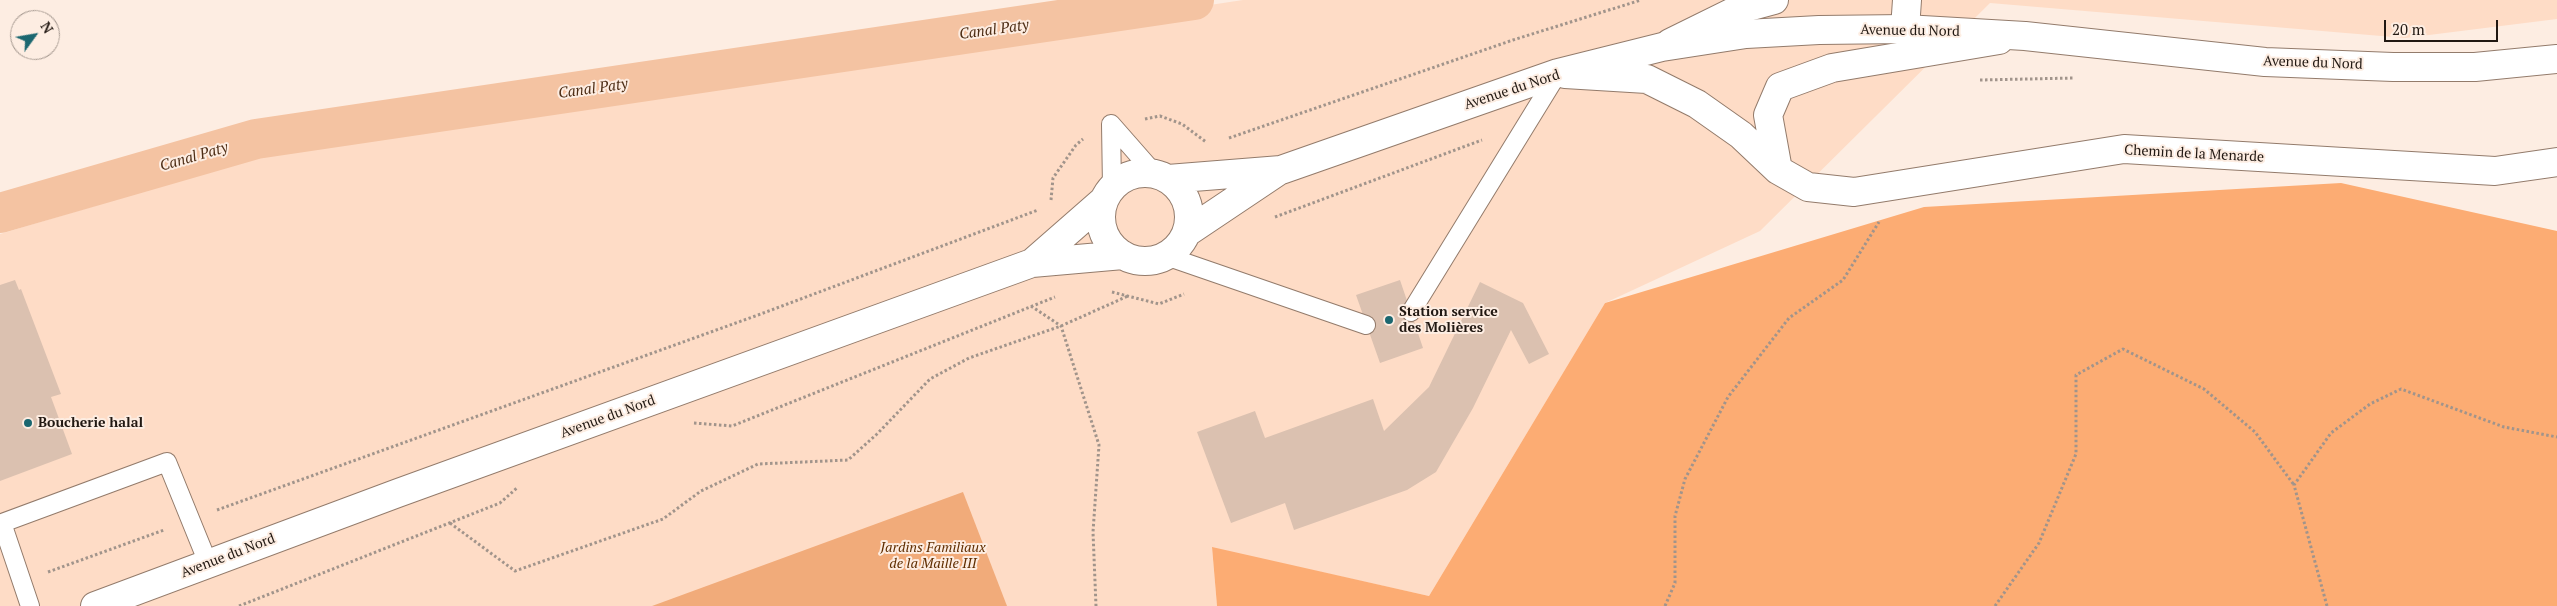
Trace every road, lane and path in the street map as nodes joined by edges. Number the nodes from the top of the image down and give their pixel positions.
1 (1641, 0) edge
2 (1774, 0) edge
3 (1907, 0) edge
4 (1905, 29) junction
5 (2025, 36) junction
6 (1662, 47) junction
7 (2557, 59) edge
8 (1558, 74) junction
9 (1140, 120) dead end
10 (1088, 136) dead end
11 (1226, 139) dead end
12 (1484, 140) dead end
13 (1210, 145) dead end
14 (2557, 162) edge
15 (1281, 170) junction
16 (1778, 170) junction
17 (1161, 176) junction
18 (1903, 185) junction
19 (1108, 193) junction
20 (1050, 206) dead end
21 (1041, 209) dead end
22 (1272, 218) dead end
23 (1186, 233) junction
24 (1122, 255) junction
25 (1166, 256) junction
26 (1032, 263) junction
27 (1108, 291) dead end
28 (1058, 296) dead end
29 (1128, 296) junction
30 (1159, 304) dead end
31 (1030, 306) junction
32 (1411, 312) dead end
33 (1366, 325) dead end
34 (1061, 326) junction
35 (684, 422) dead end
36 (2557, 436) edge
37 (522, 484) dead end
38 (2294, 485) junction
39 (234, 504) dead end
40 (450, 522) junction
41 (1, 524) edge
42 (140, 538) dead end
43 (208, 563) junction
44 (70, 564) dead end
45 (30, 606) edge
46 (95, 606) edge
47 (239, 606) edge
48 (1096, 606) edge
49 (1665, 606) edge
50 (1996, 606) edge
51 (2327, 606) edge

1 - 11 path
2 - 6 main road
3 - 4 main road
4 - 5 main road, Avenue du Nord
4 - 6 main road, Avenue du Nord
5 - 7 main road, Avenue du Nord
5 - 16 main road
6 - 8 main road, Avenue du Nord
8 - 15 main road, Avenue du Nord
8 - 16 main road, Chemin de la Menarde
8 - 32 lane
9 - 13 path
10 - 20 path
12 - 22 path
14 - 18 main road, Chemin de la Menarde
15 - 17 main road, Avenue du Nord
15 - 23 main road, Avenue du Nord
16 - 18 main road, Chemin de la Menarde
17 - 19 main road
17 - 19 lane
17 - 23 main road
18 - 49 path
19 - 24 main road
19 - 26 main road, Avenue du Nord
21 - 39 path
23 - 25 main road
24 - 25 main road
24 - 26 main road
25 - 33 lane
26 - 43 main road, Avenue du Nord
27 - 29 path
28 - 31 path
29 - 30 path
29 - 34 path
31 - 34 path
31 - 35 path
34 - 40 path
34 - 48 path
36 - 38 path
37 - 40 path
38 - 50 path
38 - 51 path
40 - 47 path
41 - 43 lane
41 - 45 lane
42 - 44 path
43 - 46 main road, Avenue du Nord

